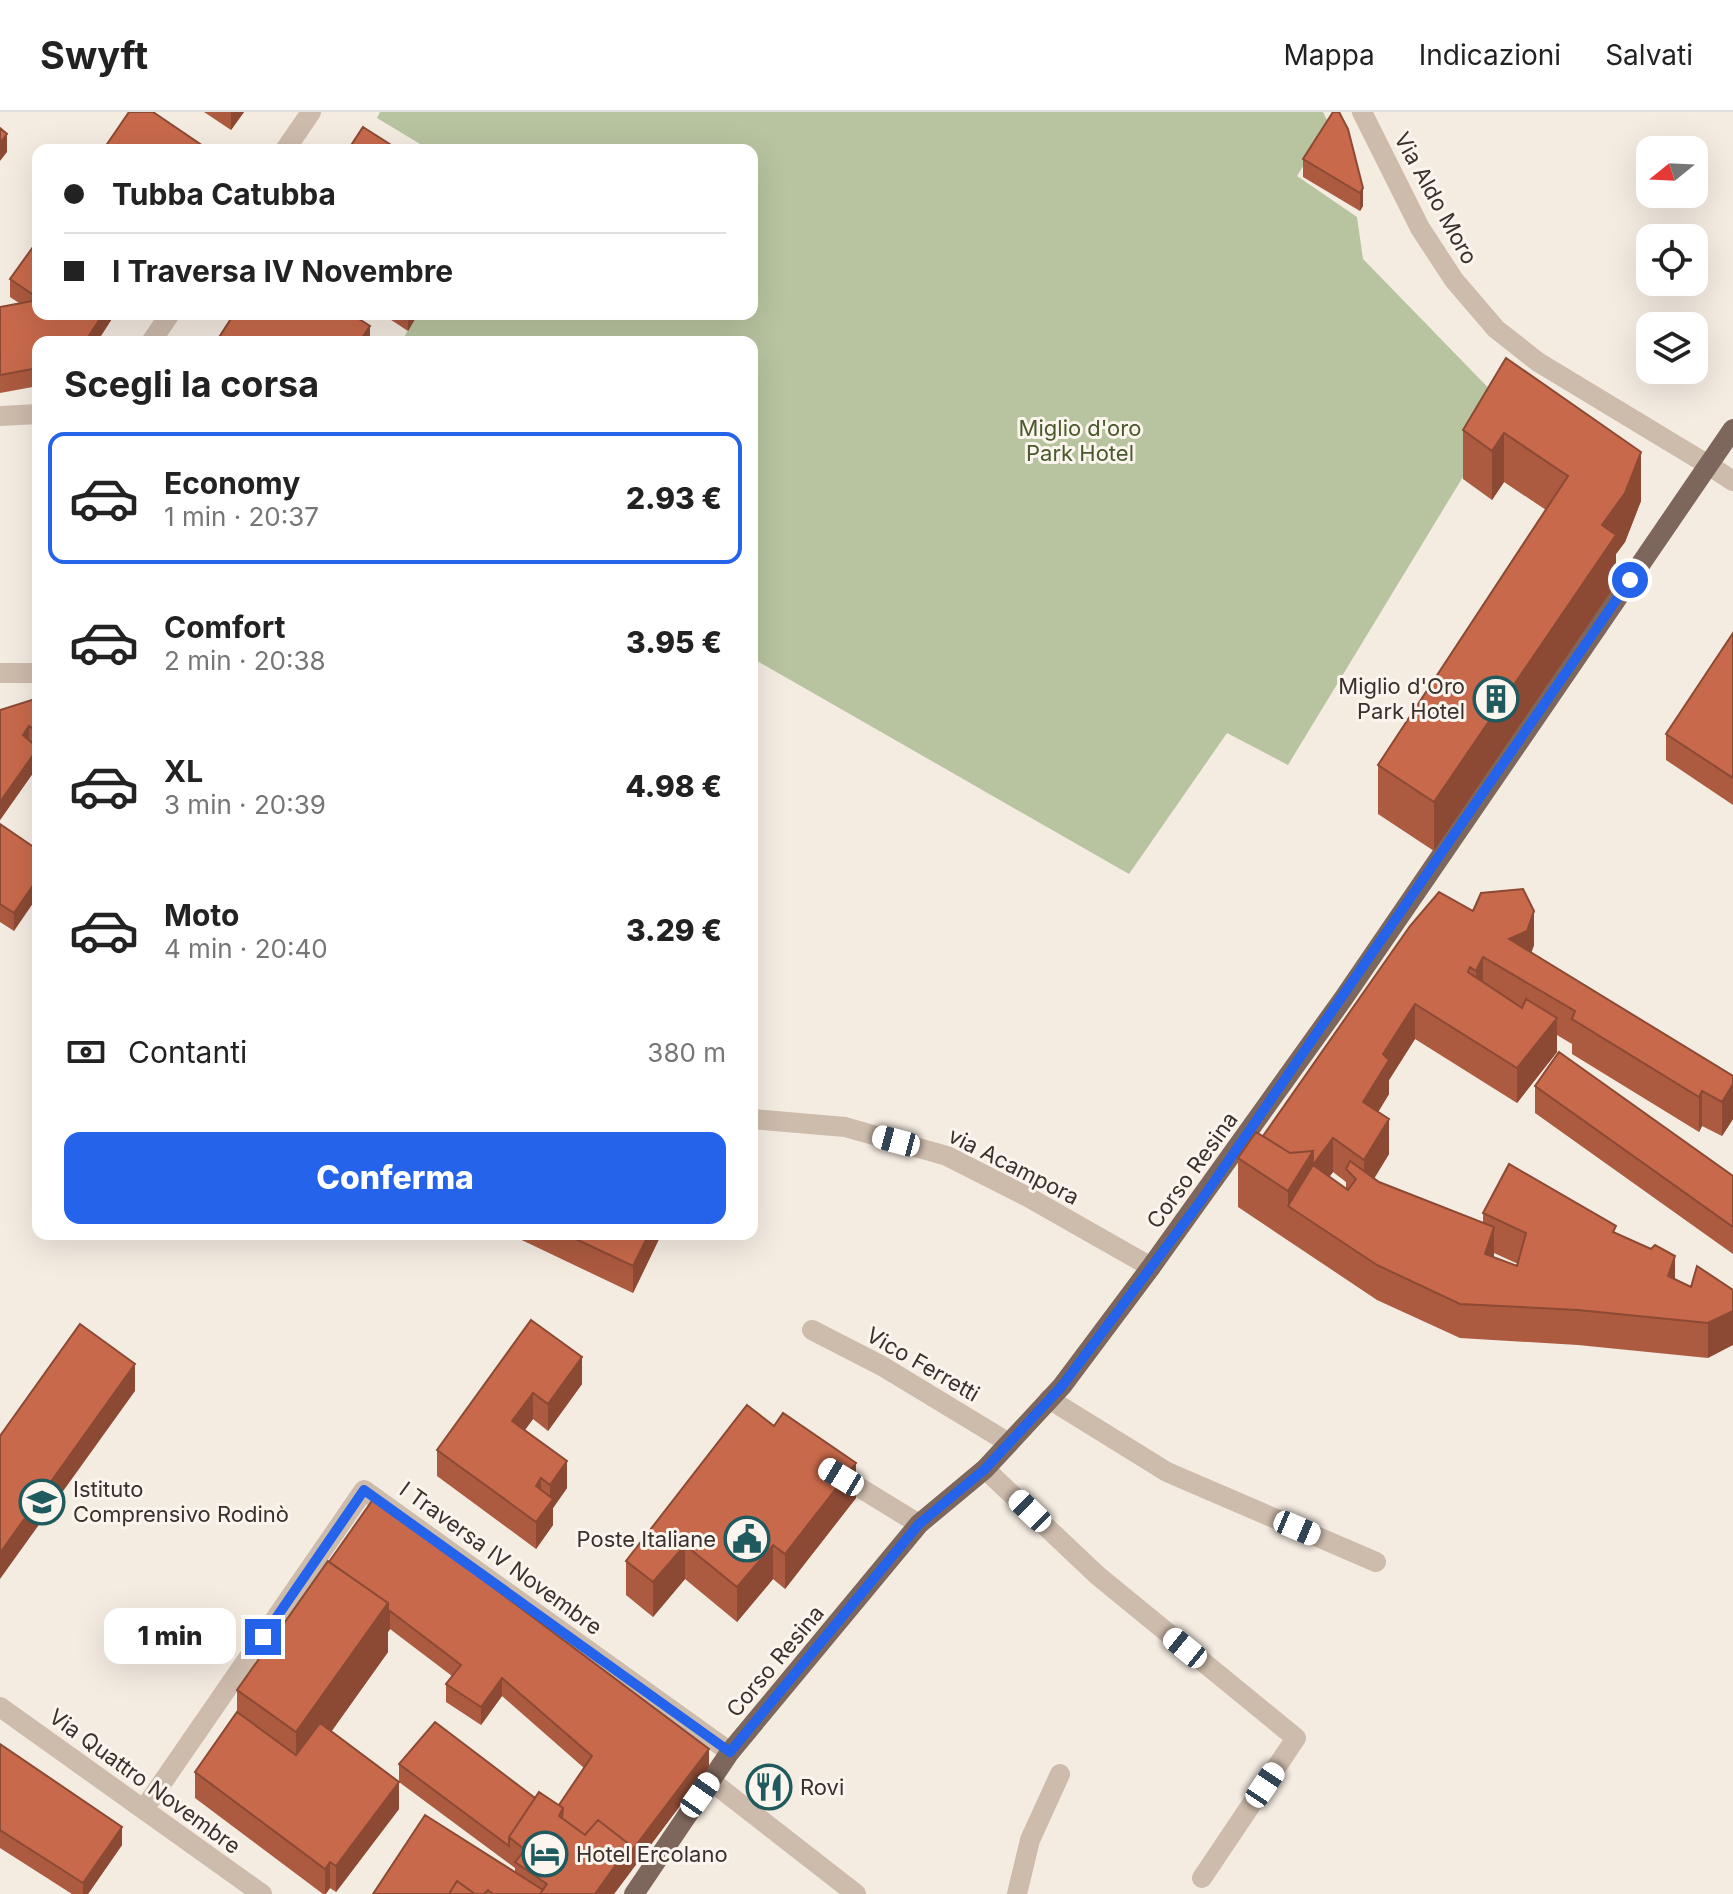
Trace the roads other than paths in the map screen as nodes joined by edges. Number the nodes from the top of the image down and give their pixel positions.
1 (311, 112) edge
2 (1362, 112) edge
3 (289, 144) edge
4 (32, 414) edge
5 (0, 416) edge
6 (1733, 429) edge
7 (1710, 466) junction
8 (1733, 481) edge
9 (0, 673) edge
10 (32, 673) edge
11 (758, 1120) edge
12 (1151, 1267) junction
13 (812, 1330) dead end
14 (1049, 1399) junction
15 (1009, 1443) junction
16 (816, 1461) edge
17 (985, 1469) junction
18 (919, 1524) junction
19 (1376, 1562) dead end
20 (0, 1707) edge
21 (730, 1752) junction
22 (1060, 1774) dead end
23 (711, 1781) junction
24 (144, 1809) junction
25 (1202, 1878) dead end
26 (262, 1894) edge
27 (634, 1894) edge
28 (856, 1894) edge
29 (1017, 1894) edge

1 - 3 street
2 - 7 street, Via Aldo Moro
4 - 5 street
6 - 7 main road, Corso Resina
7 - 8 street, Via Aldo Moro
7 - 12 main road, Corso Resina
9 - 10 street
11 - 12 street, via Acampora
12 - 14 main road, Corso Resina
13 - 15 street, Vico Ferretti
14 - 15 main road, Corso Resina
14 - 19 street
15 - 17 main road, Corso Resina
16 - 18 street
17 - 18 main road, Corso Resina
17 - 25 street
18 - 21 main road, Corso Resina
20 - 24 street, Via Quattro Novembre
21 - 23 main road, Corso Resina
21 - 24 street, I Traversa IV Novembre
22 - 29 street
23 - 27 main road, Corso Resina
23 - 28 street
24 - 26 street, Via Quattro Novembre

